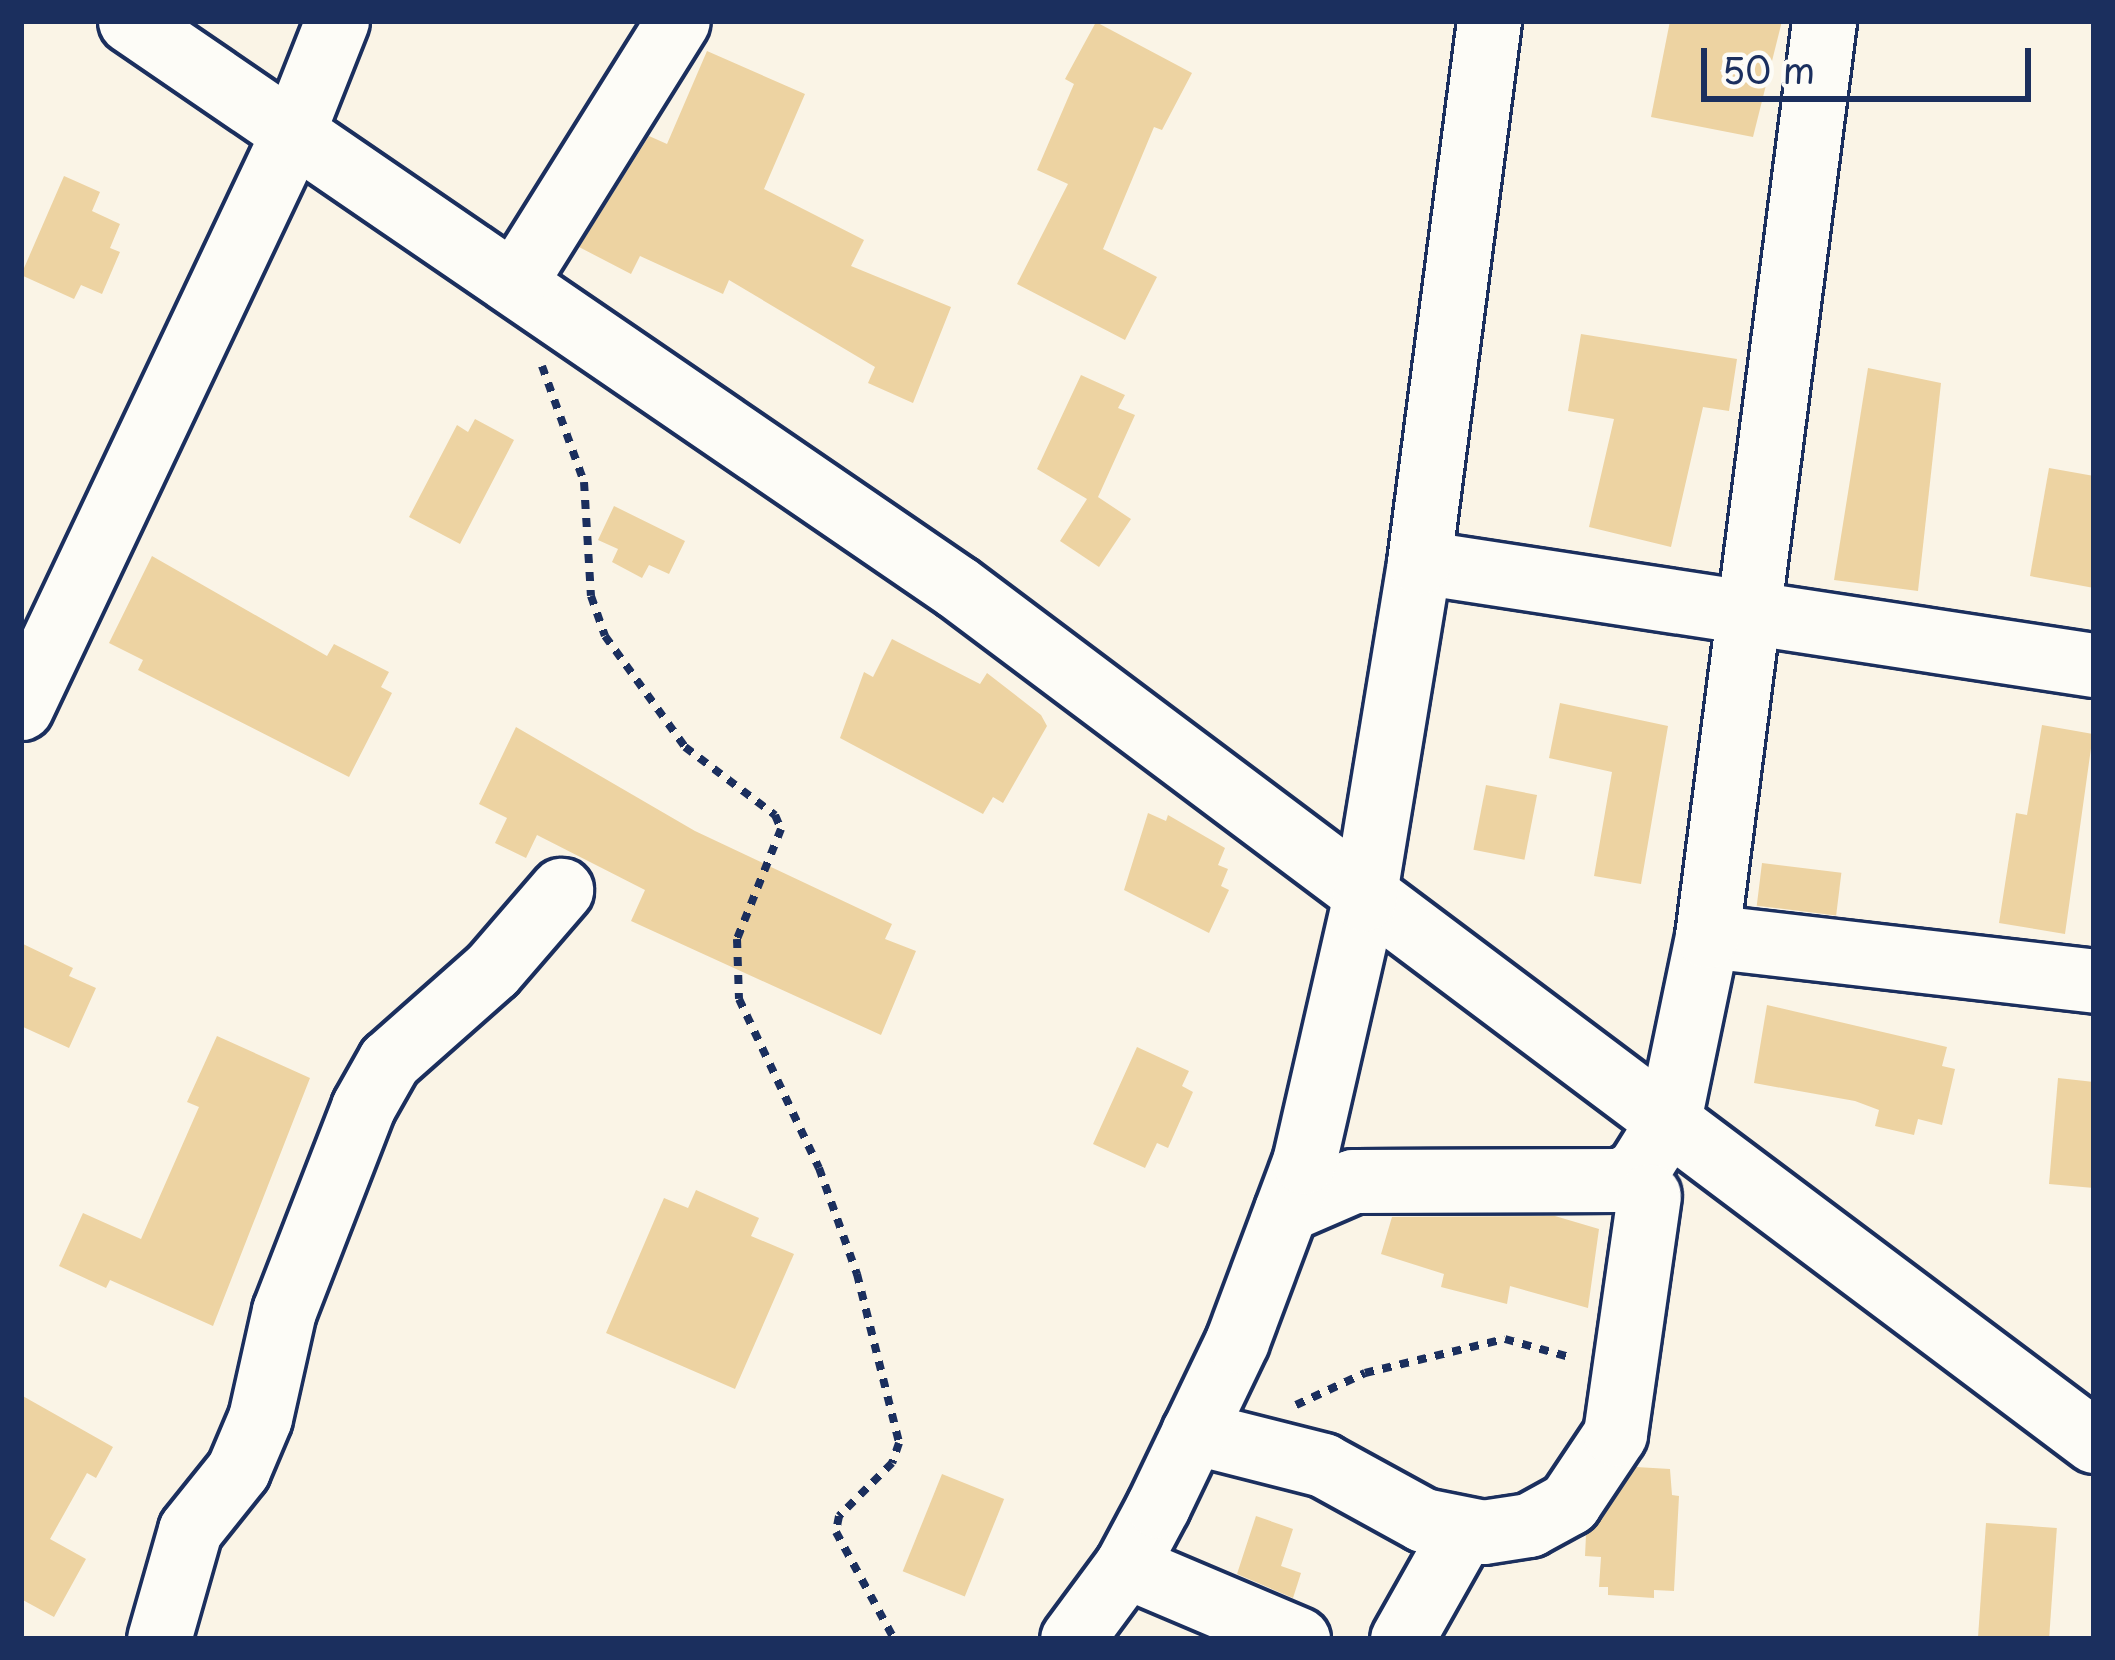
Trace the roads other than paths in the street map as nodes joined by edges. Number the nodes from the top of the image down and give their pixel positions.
1 (130, 21) edge
2 (337, 21) edge
3 (678, 21) edge
4 (1489, 21) edge
5 (1824, 21) edge
6 (291, 137) junction
7 (516, 280) junction
8 (1419, 562) junction
9 (1746, 612) junction
10 (2094, 665) edge
11 (21, 708) edge
12 (561, 890) dead end
13 (1364, 899) junction
14 (1707, 936) junction
15 (2094, 981) edge
16 (1669, 1120) junction
17 (1649, 1195) dead end
18 (1286, 1210) junction
19 (1205, 1434) junction
20 (2094, 1441) edge
21 (1464, 1529) junction
22 (1126, 1566) junction
23 (159, 1639) edge
24 (1072, 1639) edge
25 (1298, 1639) edge
26 (1402, 1639) edge

1 - 6 street
2 - 6 street
3 - 7 street
4 - 8 street
5 - 9 street
6 - 7 street
6 - 11 street
7 - 13 street
8 - 9 street
8 - 13 street
9 - 10 street
9 - 14 street
12 - 23 street
13 - 16 street
13 - 18 street
14 - 15 street
14 - 16 street
16 - 18 street
16 - 20 street
17 - 21 street
18 - 19 street
19 - 21 street
19 - 22 street
21 - 26 street
22 - 24 street
22 - 25 street

